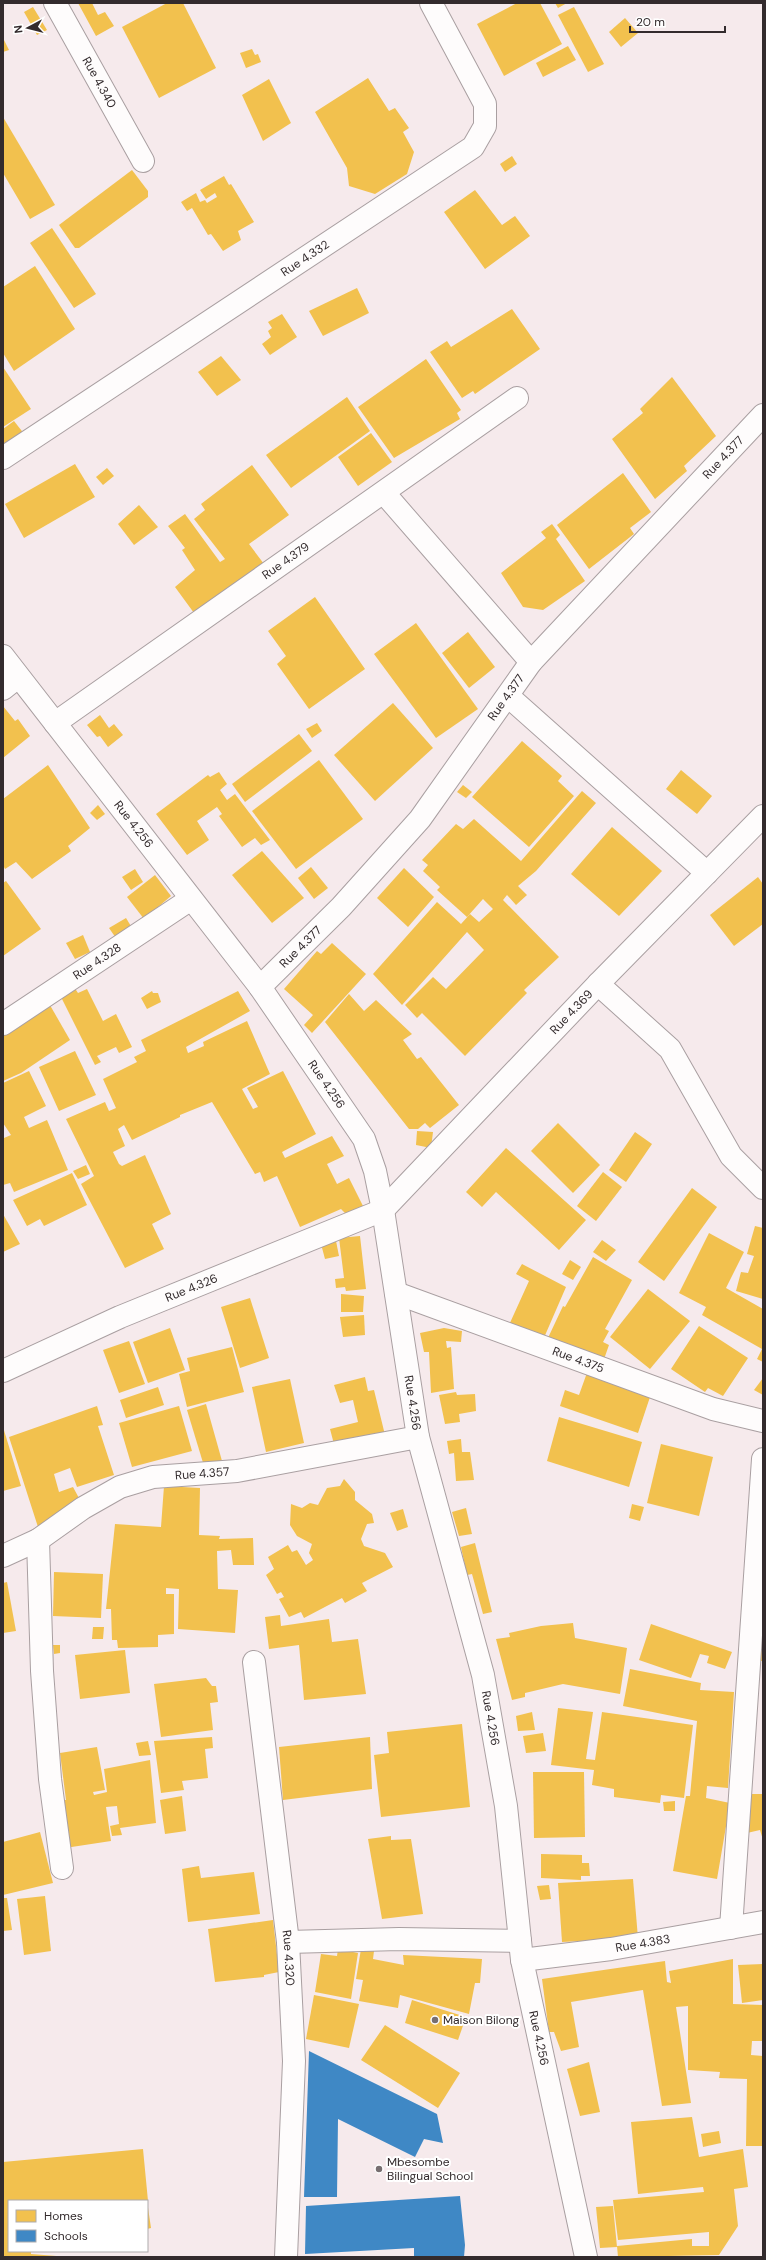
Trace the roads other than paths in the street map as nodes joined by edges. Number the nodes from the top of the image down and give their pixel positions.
1 (55, 3) edge
2 (431, 3) edge
3 (143, 161) dead end
4 (517, 398) dead end
5 (763, 416) edge
6 (3, 458) edge
7 (384, 493) junction
8 (3, 656) edge
9 (531, 662) junction
10 (11, 683) edge
11 (508, 696) junction
12 (55, 723) junction
13 (763, 816) edge
14 (707, 872) junction
15 (191, 899) junction
16 (598, 984) junction
17 (260, 986) junction
18 (3, 1024) edge
19 (763, 1188) edge
20 (383, 1210) junction
21 (396, 1293) junction
22 (3, 1371) edge
23 (763, 1421) edge
24 (418, 1437) junction
25 (763, 1459) edge
26 (38, 1540) junction
27 (3, 1556) edge
28 (254, 1662) dead end
29 (62, 1868) dead end
30 (763, 1922) edge
31 (732, 1928) junction
32 (288, 1942) junction
33 (521, 1950) junction
34 (286, 2257) edge
35 (586, 2257) edge

1 - 3 street, Rue 4.340
2 - 6 street, Rue 4.332
4 - 7 street, Rue 4.379
5 - 9 street, Rue 4.377
7 - 9 street
7 - 12 street, Rue 4.379
8 - 10 street, Rue 4.256
9 - 11 street, Rue 4.377
10 - 12 street, Rue 4.256
11 - 14 street
11 - 17 street, Rue 4.377
12 - 15 street, Rue 4.256
13 - 14 street, Rue 4.369
14 - 16 street, Rue 4.369
15 - 17 street, Rue 4.256
15 - 18 street, Rue 4.328
16 - 19 street
16 - 20 street, Rue 4.369
17 - 20 street, Rue 4.256
20 - 21 street, Rue 4.256
20 - 22 street, Rue 4.326
21 - 23 street, Rue 4.375
21 - 24 street, Rue 4.256
24 - 26 street, Rue 4.357
24 - 33 street, Rue 4.256
25 - 31 street
26 - 27 street, Rue 4.357
26 - 29 street
28 - 32 street, Rue 4.320
30 - 31 street, Rue 4.383
31 - 33 street, Rue 4.383
32 - 33 street, Rue 4.383
32 - 34 street, Rue 4.320
33 - 35 street, Rue 4.256

